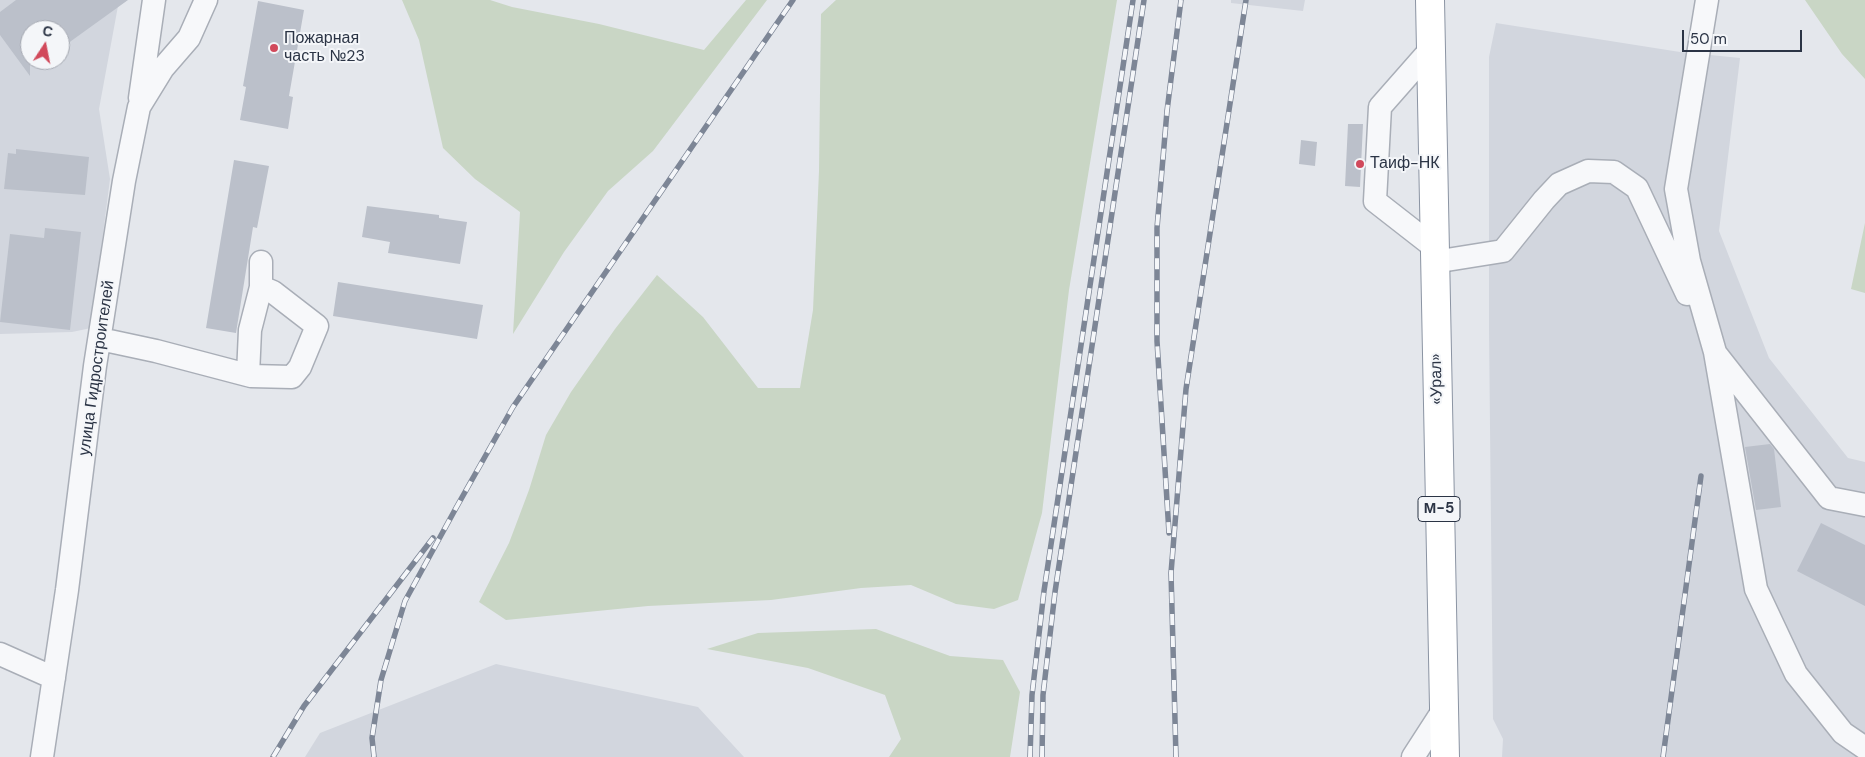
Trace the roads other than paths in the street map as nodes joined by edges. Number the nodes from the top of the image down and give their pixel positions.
1 (154, 0) edge
2 (206, 0) edge
3 (1430, 0) edge
4 (1707, 0) edge
5 (1431, 49) junction
6 (139, 106) junction
7 (1434, 254) junction
8 (261, 262) dead end
9 (261, 288) junction
10 (100, 339) junction
11 (1715, 352) junction
12 (248, 375) junction
13 (1865, 505) edge
14 (0, 654) edge
15 (54, 678) junction
16 (1444, 709) junction
17 (1865, 748) edge
18 (42, 757) edge
19 (1413, 757) edge
20 (1445, 757) edge

1 - 6 street
2 - 6 street, улица Гидростроителей
3 - 5 highway, «Урал» / М-5
4 - 11 street
5 - 7 highway, «Урал» / М-5
5 - 7 street
6 - 10 street, улица Гидростроителей
7 - 11 street
7 - 16 highway, «Урал» / М-5
8 - 9 street
9 - 12 street
9 - 12 street
10 - 12 street
10 - 15 street, улица Гидростроителей
11 - 13 street
11 - 17 street
14 - 15 street
15 - 18 street, улица Гидростроителей
16 - 19 street
16 - 20 highway, «Урал» / М-5

